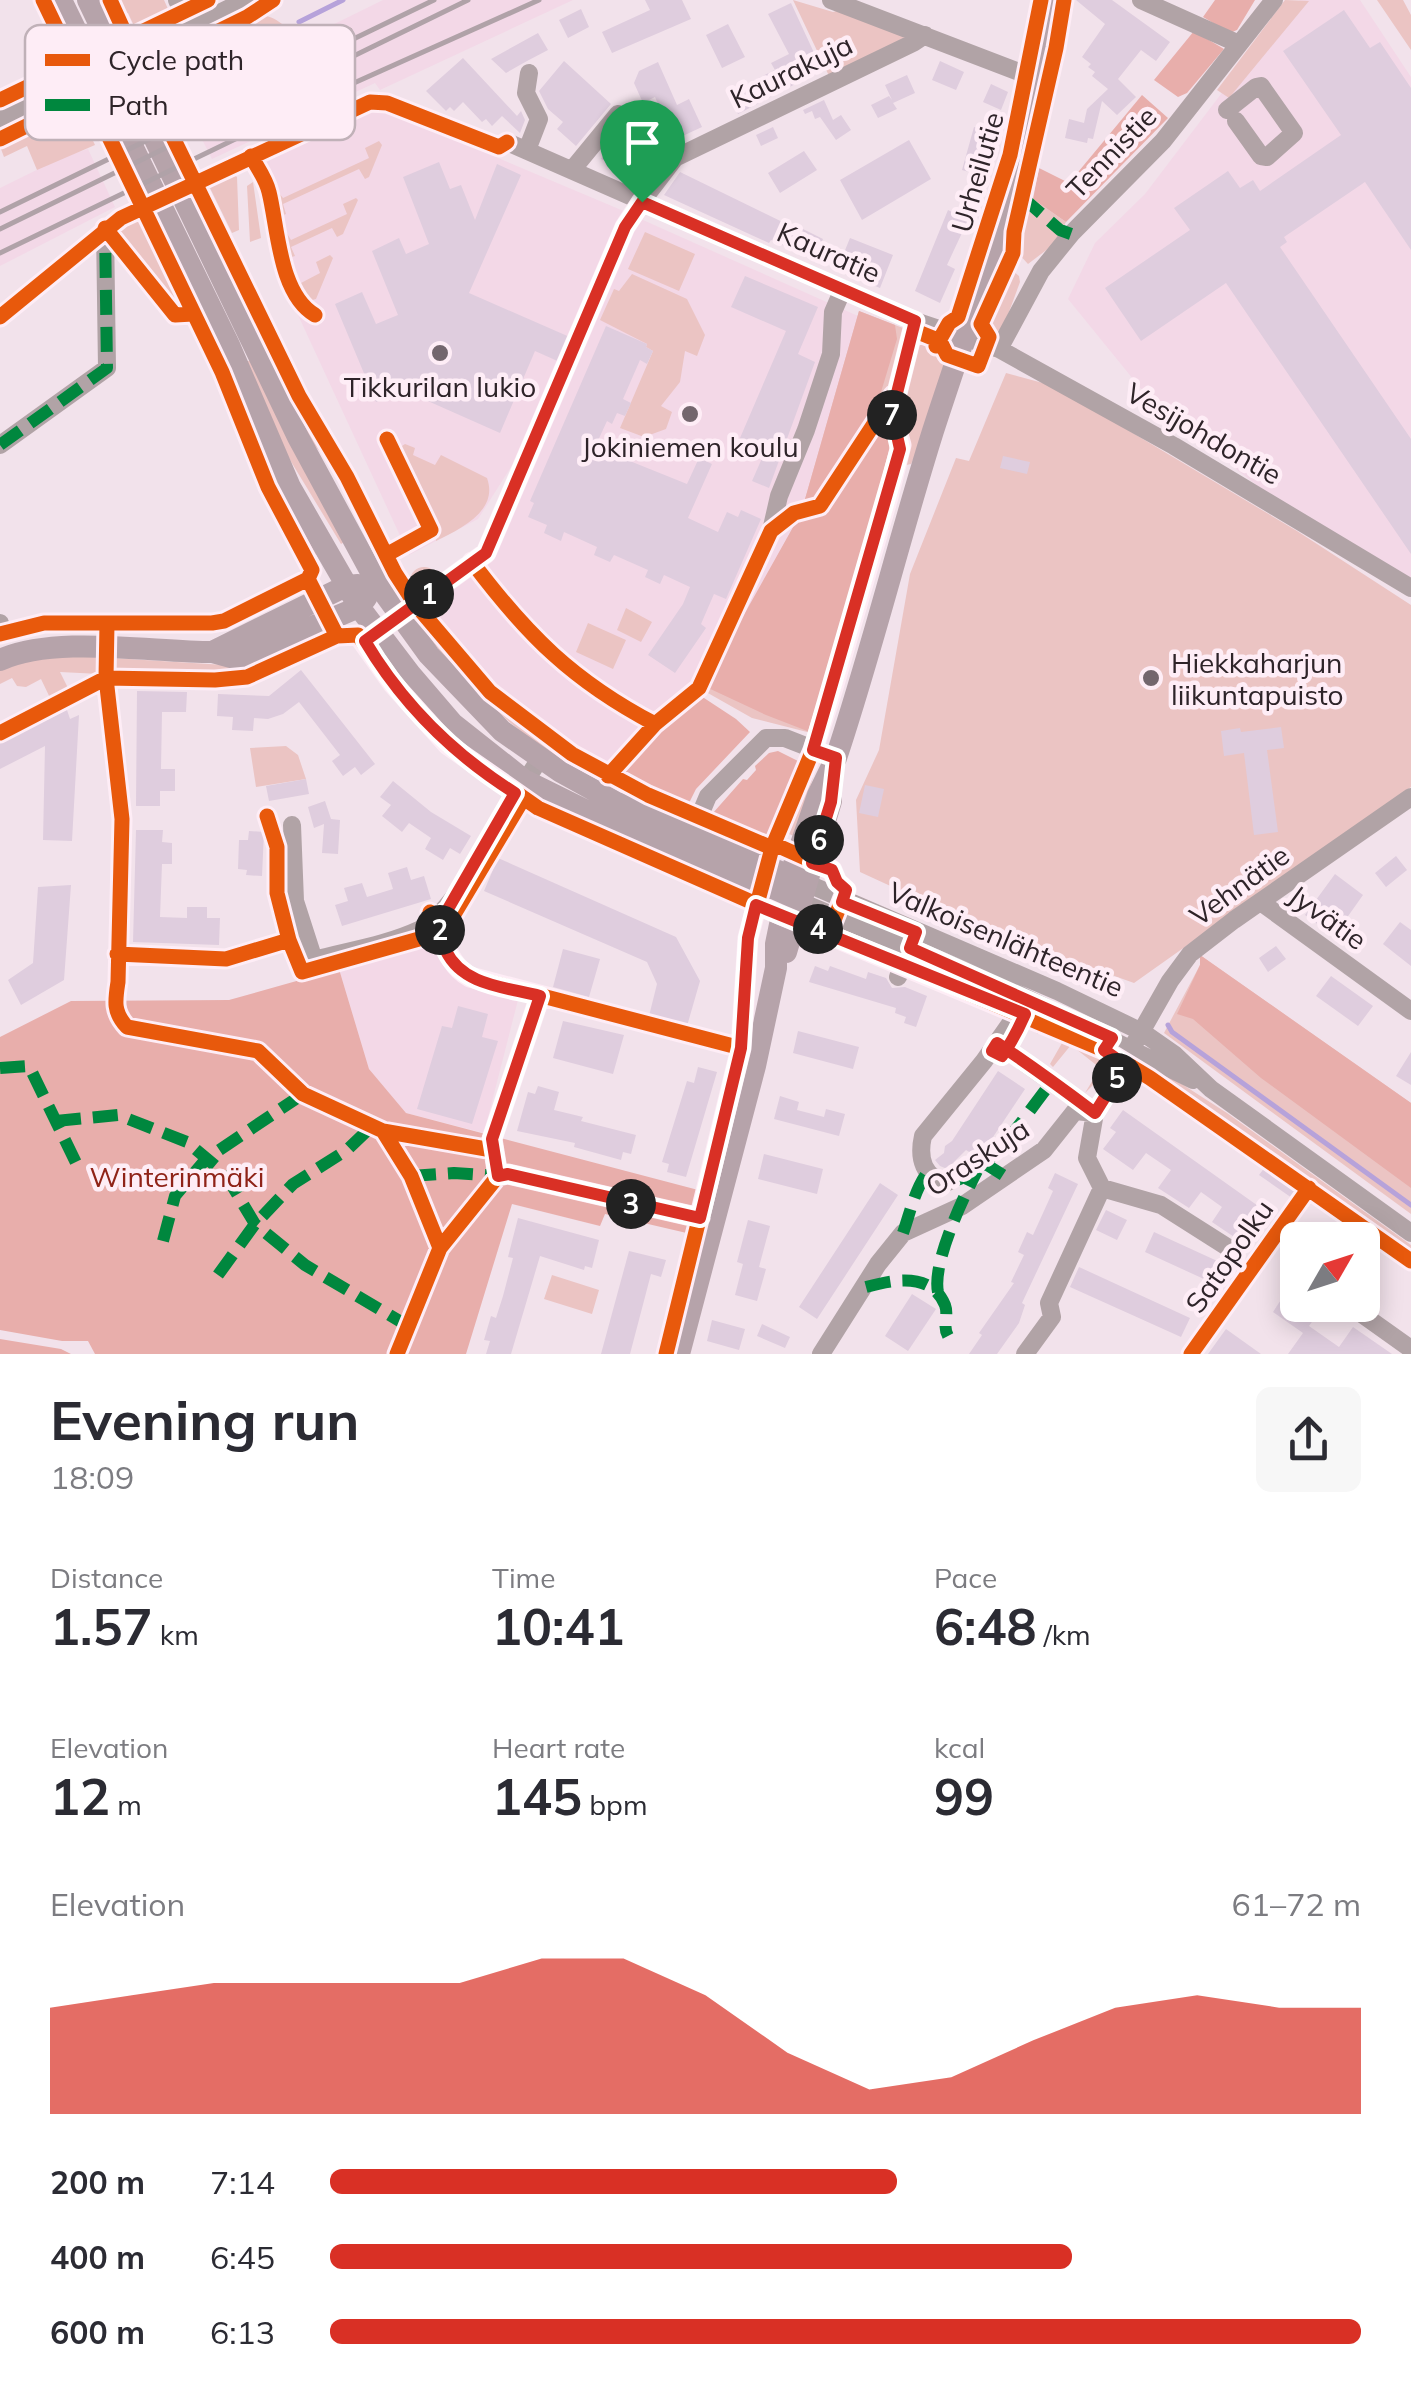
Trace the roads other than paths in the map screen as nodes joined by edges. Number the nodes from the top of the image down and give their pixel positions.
1 (61, 0) edge
2 (88, 0) edge
3 (177, 0) edge
4 (246, 0) edge
5 (832, 0) edge
6 (1054, 0) edge
7 (1141, 0) edge
8 (1274, 0) edge
9 (73, 25) edge
10 (100, 25) edge
11 (189, 25) edge
12 (194, 25) edge
13 (925, 35) junction
14 (1239, 44) junction
15 (529, 73) dead end
16 (1040, 80) junction
17 (618, 114) dead end
18 (129, 140) edge
19 (155, 140) edge
20 (507, 142) dead end
21 (527, 150) junction
22 (572, 170) junction
23 (642, 202) junction
24 (105, 228) dead end
25 (844, 290) junction
26 (964, 340) junction
27 (999, 349) junction
28 (0, 446) edge
29 (772, 532) dead end
30 (377, 583) junction
31 (346, 586) junction
32 (1411, 588) edge
33 (359, 607) junction
34 (212, 652) junction
35 (0, 660) edge
36 (836, 758) junction
37 (540, 759) junction
38 (524, 780) junction
39 (1411, 797) edge
40 (292, 826) dead end
41 (692, 834) junction
42 (795, 889) junction
43 (1262, 902) junction
44 (913, 940) junction
45 (898, 978) dead end
46 (1411, 1011) edge
47 (1012, 1021) dead end
48 (1137, 1040) junction
49 (997, 1043) junction
50 (1095, 1113) junction
51 (948, 1182) dead end
52 (1102, 1188) junction
53 (1411, 1233) edge
54 (1235, 1252) dead end
55 (1373, 1322) edge
56 (1411, 1349) edge
57 (679, 1354) edge
58 (821, 1354) edge
59 (1025, 1354) edge

1 - 9 main road, Valkoisenlähteentie
2 - 10 main road, Valkoisenlähteentie
3 - 11 street
4 - 12 street
5 - 13 street
6 - 16 main road, Urheilutie
7 - 14 street
8 - 14 street, Tennistie
13 - 16 street
13 - 23 street, Kaurakuja
14 - 27 street, Tennistie
15 - 21 street
16 - 26 main road, Urheilutie
17 - 22 street
18 - 31 main road, Valkoisenlähteentie
19 - 30 main road, Valkoisenlähteentie
20 - 21 street, Kauratie
21 - 22 street, Kauratie
22 - 23 street, Kauratie
23 - 25 street, Kauratie
24 - 28 street
25 - 26 street, Kauratie
25 - 29 street
26 - 27 street, Vesijohdontie
26 - 36 main road, Urheilutie
27 - 32 street, Vesijohdontie
30 - 31 main road
30 - 33 main road
30 - 37 main road, Valkoisenlähteentie
31 - 33 main road, Valkoisenlähteentie
31 - 34 main road
33 - 34 main road
33 - 38 main road, Valkoisenlähteentie
34 - 35 main road
36 - 41 street
36 - 42 main road, Urheilutie
37 - 38 street
37 - 41 main road, Valkoisenlähteentie
38 - 40 street
38 - 42 main road, Valkoisenlähteentie
39 - 43 street, Vehnätie
41 - 42 main road, Valkoisenlähteentie
42 - 44 street, Valkoisenlähteentie
42 - 57 main road, Urheilutie
43 - 46 street, Jyvätie
43 - 48 street, Vehnätie
44 - 45 street
44 - 48 street, Valkoisenlähteentie
47 - 49 street
48 - 50 street
48 - 53 street, Valkoisenlähteentie
49 - 50 street
49 - 51 street
50 - 52 street
50 - 58 street, Oraskuja
52 - 54 street
52 - 59 street
55 - 56 street

